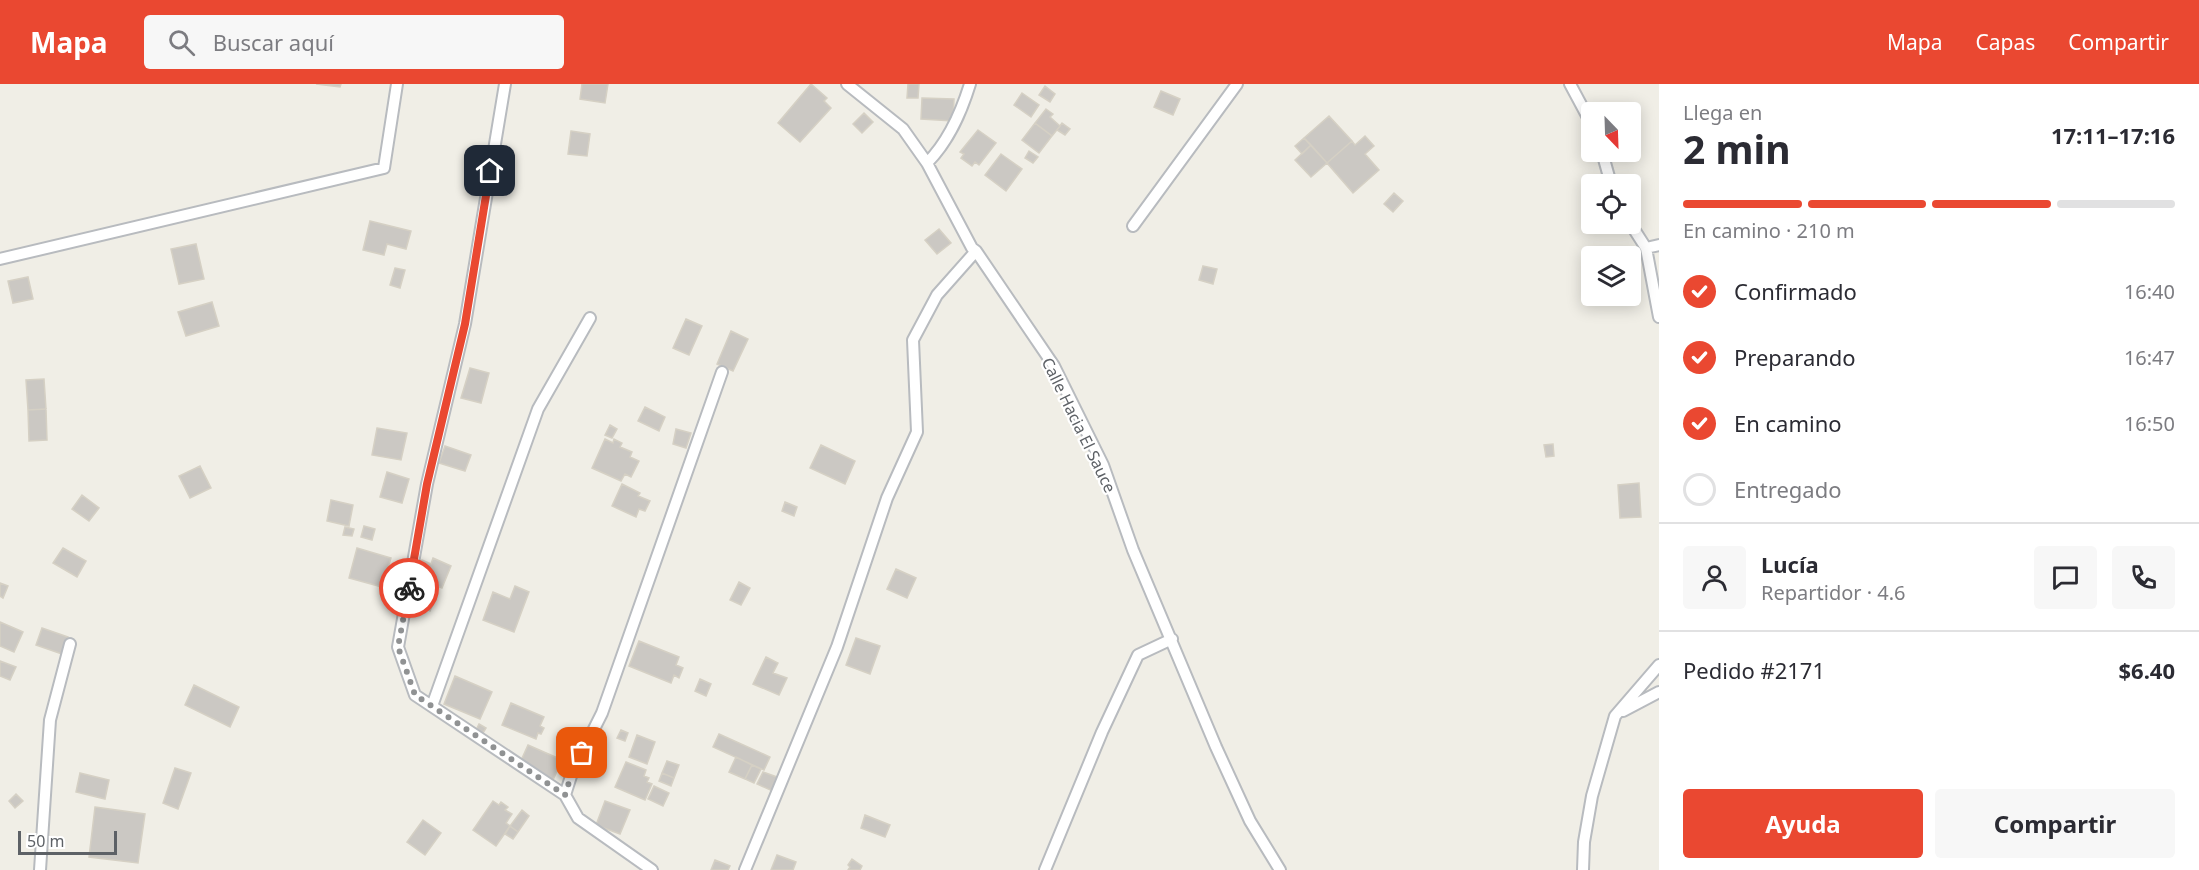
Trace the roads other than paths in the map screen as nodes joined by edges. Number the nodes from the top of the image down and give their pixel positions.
1 (397, 84) edge
2 (505, 84) edge
3 (847, 84) edge
4 (970, 84) edge
5 (1237, 84) edge
6 (1570, 84) edge
7 (1581, 104) edge
8 (927, 163) junction
9 (1133, 226) dead end
10 (1637, 234) edge
11 (1659, 245) edge
12 (1646, 248) junction
13 (976, 251) junction
14 (0, 258) edge
15 (1659, 317) edge
16 (590, 318) dead end
17 (722, 372) dead end
18 (1172, 639) junction
19 (70, 645) dead end
20 (1659, 665) edge
21 (1659, 692) edge
22 (432, 706) junction
23 (1615, 716) junction
24 (565, 795) junction
25 (40, 870) edge
26 (652, 870) edge
27 (745, 870) edge
28 (1044, 870) edge
29 (1280, 870) edge
30 (1583, 870) edge

1 - 14 street
2 - 22 street
3 - 8 street, Calle Hacia El Sauce
4 - 8 street
5 - 9 street
6 - 7 street
8 - 13 street, Calle Hacia El Sauce
10 - 12 street
11 - 12 street
12 - 15 street
13 - 18 street, Calle Hacia El Sauce
13 - 27 street
16 - 22 street
17 - 24 street
18 - 28 street
18 - 29 street, Calle Hacia El Sauce
19 - 25 street
20 - 23 street
21 - 23 street
22 - 24 street
23 - 30 street
24 - 26 street

